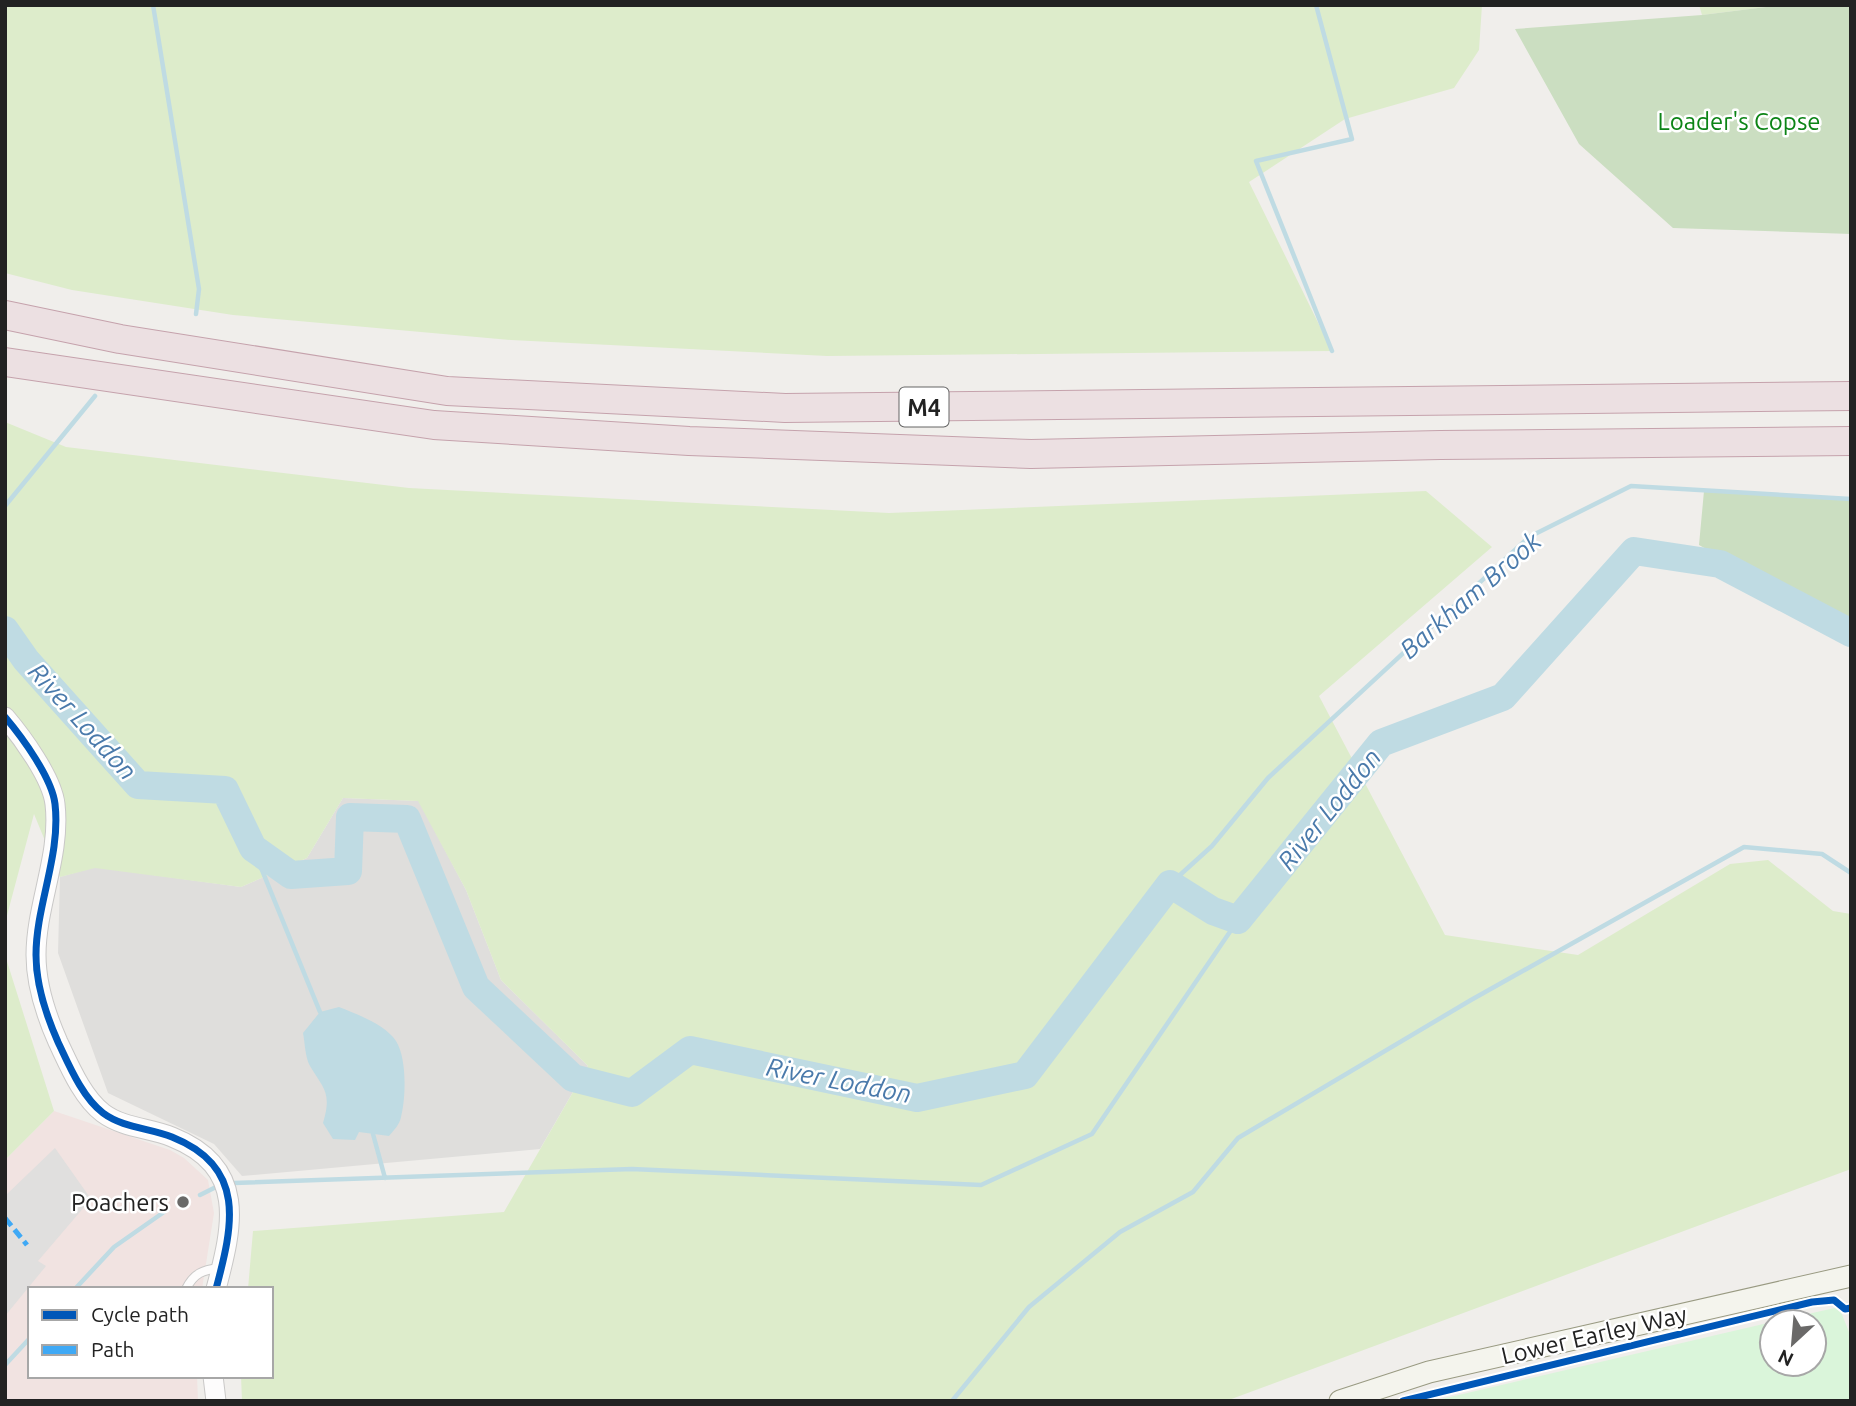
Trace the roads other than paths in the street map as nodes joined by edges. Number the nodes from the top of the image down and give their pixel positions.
1 (5, 315) edge
2 (5, 362) edge
3 (1851, 396) edge
4 (1851, 441) edge
5 (5, 718) edge
6 (221, 1268) junction
7 (1851, 1276) edge
8 (187, 1287) edge
9 (216, 1287) edge
10 (213, 1378) edge
11 (216, 1399) edge
12 (1340, 1401) edge

1 - 3 highway, M4
2 - 4 highway, M4
5 - 6 street
6 - 8 lane
6 - 9 street
7 - 12 main road, Lower Earley Way
10 - 11 street

